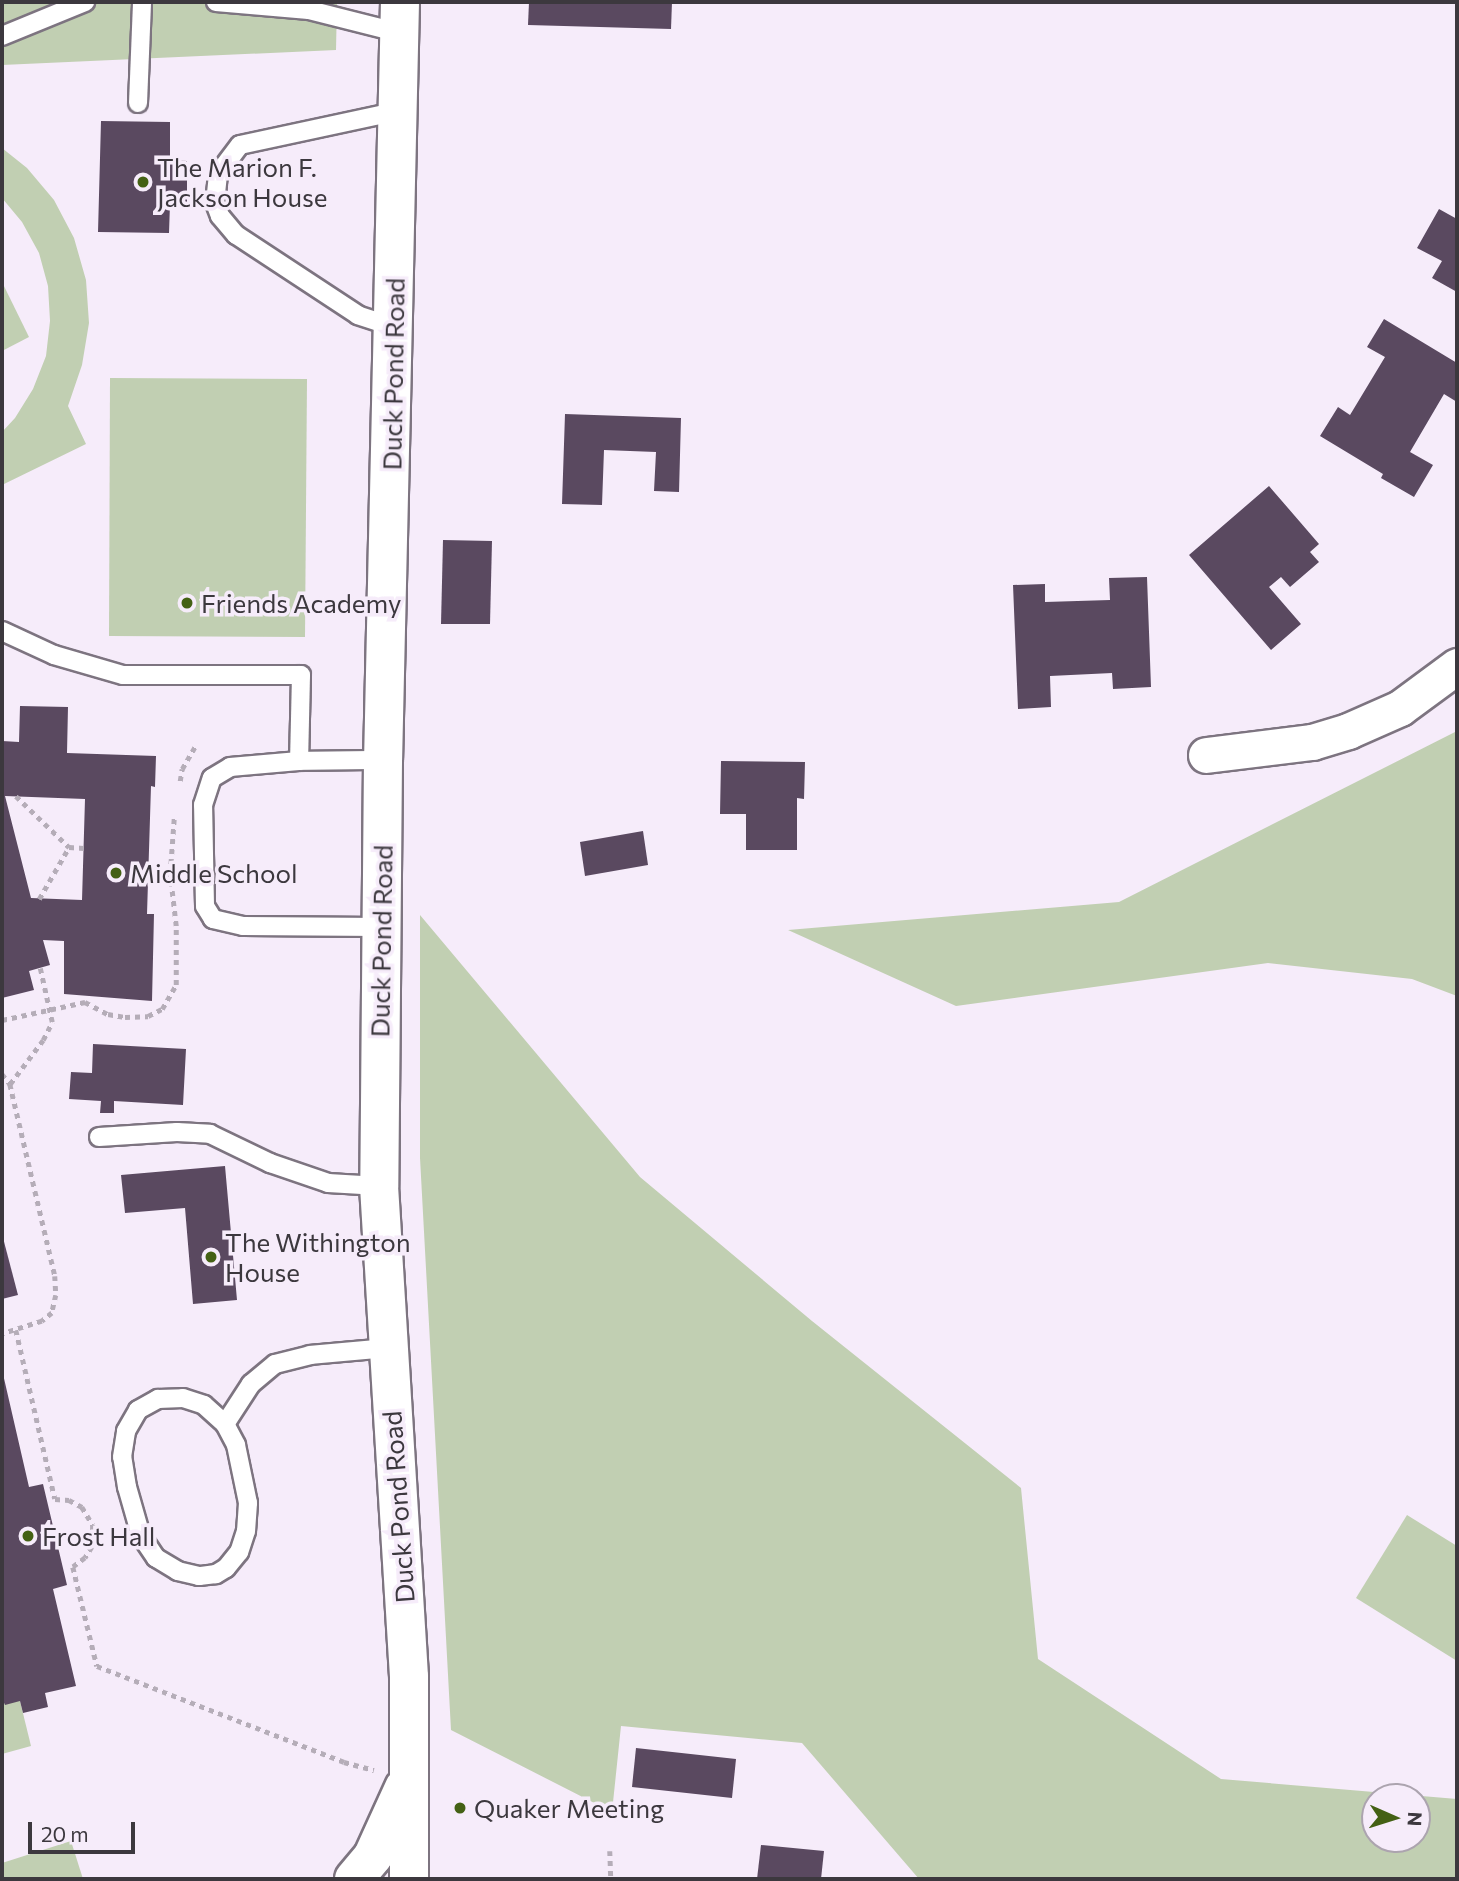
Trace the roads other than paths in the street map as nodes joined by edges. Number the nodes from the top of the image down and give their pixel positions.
1 (85, 2) edge
2 (142, 2) edge
3 (216, 2) edge
4 (400, 18) edge
5 (2, 36) edge
6 (138, 103) dead end
7 (398, 111) junction
8 (394, 327) junction
9 (2, 631) edge
10 (1457, 666) edge
11 (1206, 755) dead end
12 (383, 760) junction
13 (299, 761) junction
14 (381, 927) junction
15 (99, 1136) dead end
16 (379, 1186) junction
17 (387, 1348) junction
18 (225, 1424) junction
19 (410, 1774) junction
20 (354, 1879) edge
21 (409, 1879) edge

1 - 5 lane
2 - 6 lane
3 - 4 lane
4 - 7 street, Duck Pond Road
7 - 8 street, Duck Pond Road
7 - 8 lane
8 - 12 street, Duck Pond Road
9 - 13 lane
10 - 11 street
12 - 13 lane
12 - 14 street, Duck Pond Road
13 - 14 lane
14 - 16 street, Duck Pond Road
15 - 16 lane
16 - 17 street, Duck Pond Road
17 - 18 lane
17 - 19 street, Duck Pond Road
18 - 18 lane
19 - 20 street
19 - 21 street, Duck Pond Road

